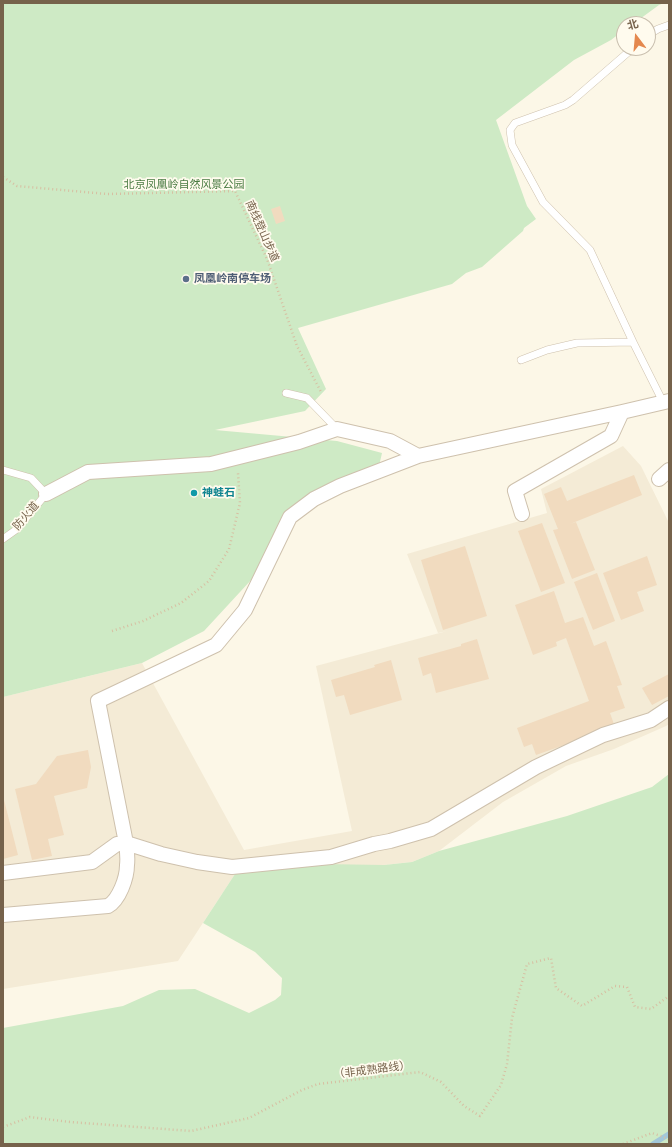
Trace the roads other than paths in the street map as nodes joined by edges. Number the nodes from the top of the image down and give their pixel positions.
1 (669, 25) edge
2 (656, 30) edge
3 (624, 56) edge
4 (633, 342) junction
5 (521, 360) dead end
6 (286, 393) dead end
7 (666, 402) edge
8 (622, 412) junction
9 (337, 429) junction
10 (418, 456) junction
11 (3, 470) edge
12 (46, 494) junction
13 (522, 514) dead end
14 (3, 539) edge
15 (669, 708) edge
16 (126, 842) junction
17 (3, 873) edge
18 (3, 915) edge

1 - 2 lane
3 - 4 lane
4 - 5 lane
4 - 7 lane
6 - 9 lane
7 - 8 street
8 - 10 street
8 - 13 street
9 - 10 street
9 - 12 street
10 - 16 street
11 - 12 lane, 防火道
12 - 14 lane, 防火道
15 - 16 street
16 - 17 street
16 - 18 street

